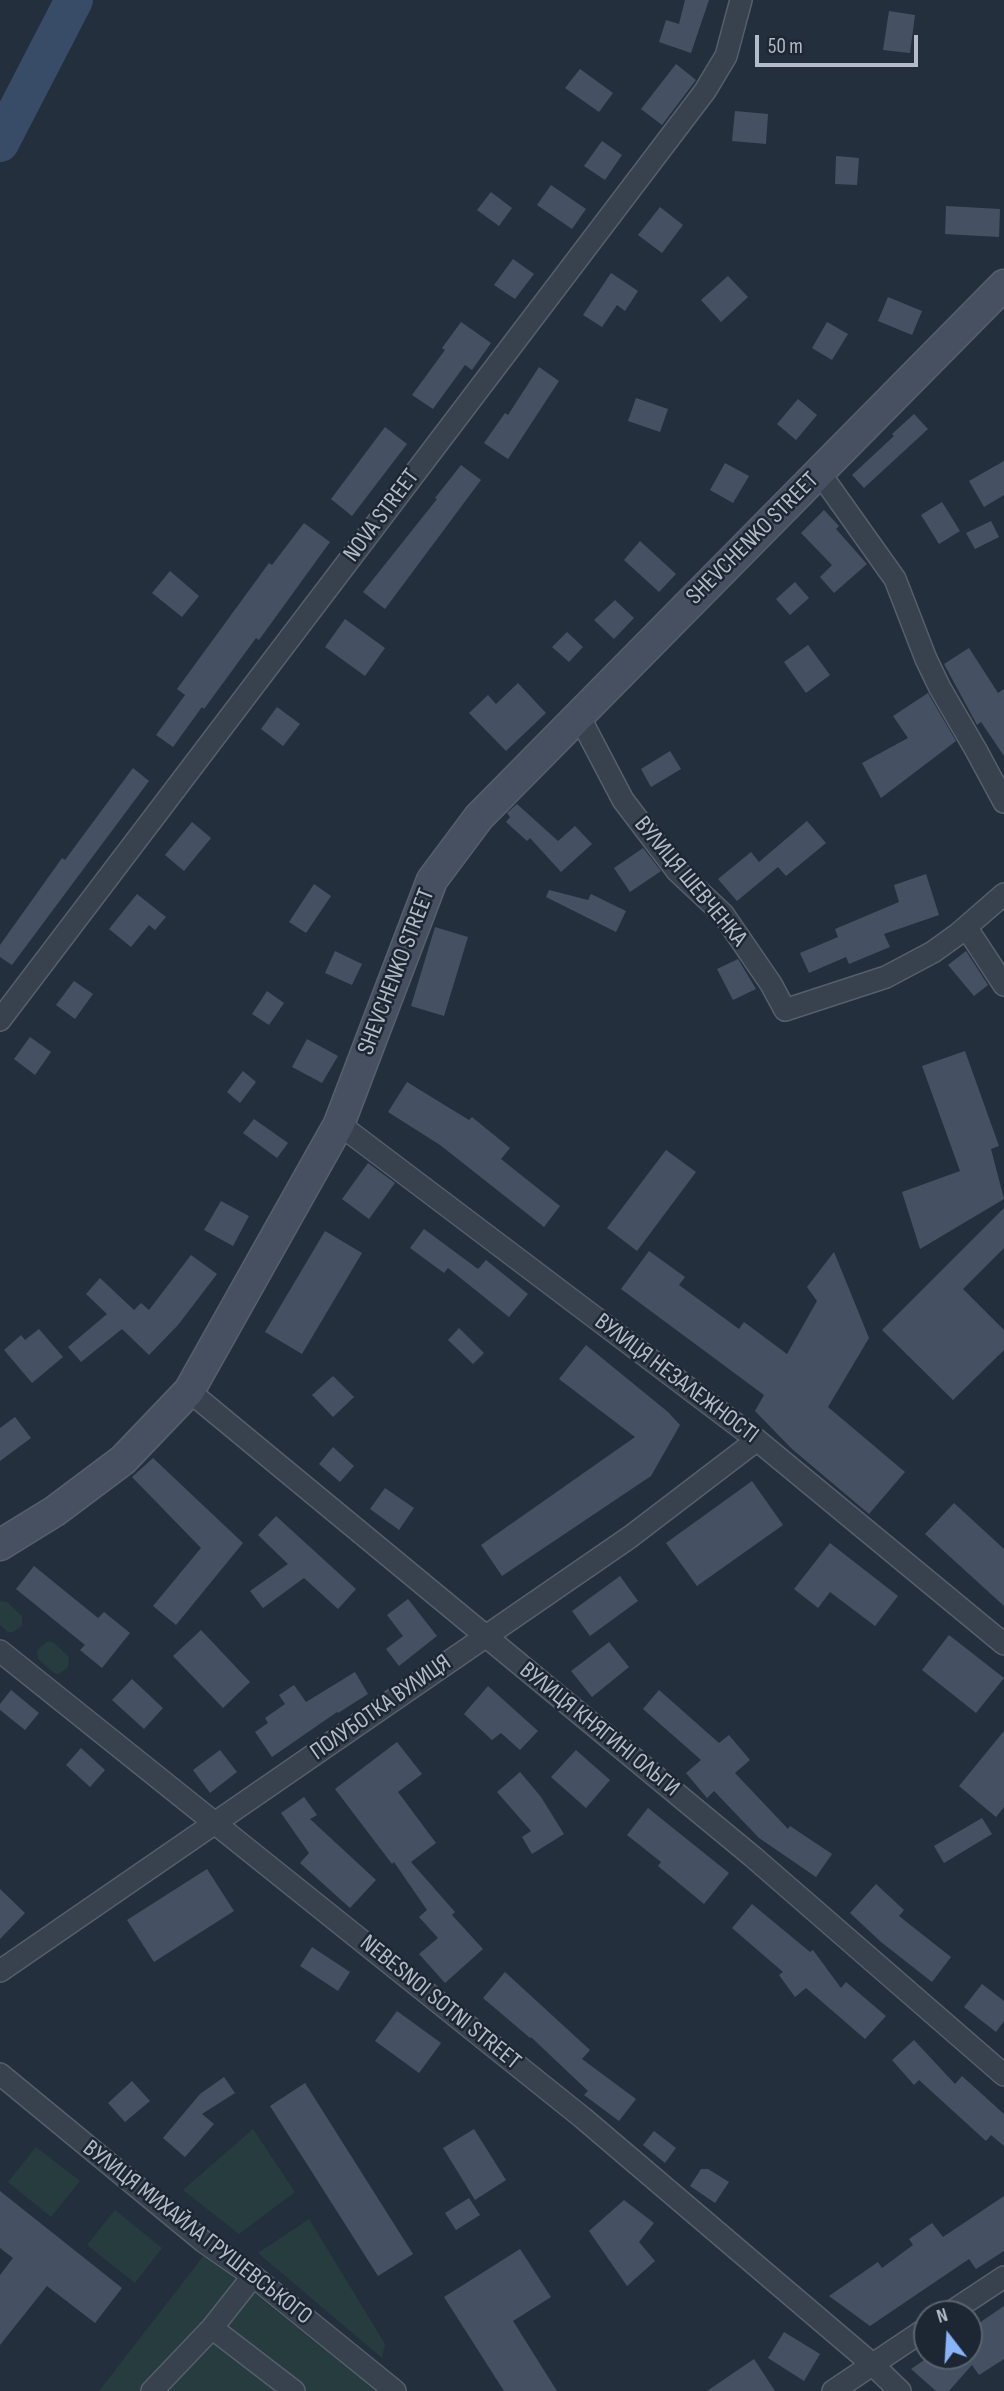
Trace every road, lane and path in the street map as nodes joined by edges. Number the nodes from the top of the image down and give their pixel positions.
1 (741, 0) edge
2 (1004, 285) edge
3 (819, 472) junction
4 (579, 716) junction
5 (1004, 802) edge
6 (1004, 894) edge
7 (966, 927) junction
8 (1004, 985) edge
9 (0, 1020) edge
10 (339, 1124) junction
11 (189, 1391) junction
12 (757, 1440) junction
13 (0, 1545) edge
14 (485, 1636) junction
15 (1004, 1644) edge
16 (0, 1651) edge
17 (214, 1823) junction
18 (0, 1971) edge
19 (0, 2074) edge
20 (1004, 2076) edge
21 (253, 2276) junction
22 (1004, 2277) edge
23 (1004, 2292) edge
24 (969, 2300) edge
25 (983, 2306) edge
26 (212, 2328) junction
27 (913, 2340) edge
28 (913, 2351) edge
29 (878, 2369) junction
30 (152, 2391) edge
31 (294, 2391) edge
32 (395, 2391) edge
33 (833, 2391) edge
34 (858, 2391) edge
35 (900, 2391) edge

1 - 9 street, NOVA STREET
2 - 3 main road, SHEVCHENKO STREET
3 - 4 main road, SHEVCHENKO STREET
3 - 5 street
4 - 7 street, ВУЛИЦЯ ШЕВЧЕНКА
4 - 10 main road, SHEVCHENKO STREET
6 - 7 street, ВУЛИЦЯ ШЕВЧЕНКА
7 - 8 street
10 - 11 main road, SHEVCHENKO STREET
10 - 12 street, ВУЛИЦЯ НЕЗАЛЕЖНОСТІ
11 - 13 main road, SHEVCHENKO STREET
11 - 14 street, ВУЛИЦЯ КНЯГИНІ ОЛЬГИ
12 - 14 street, ПОЛУБОТКА ВУЛИЦЯ
12 - 15 street, ВУЛИЦЯ НЕЗАЛЕЖНОСТІ
14 - 17 street, ПОЛУБОТКА ВУЛИЦЯ
14 - 20 street, ВУЛИЦЯ КНЯГИНІ ОЛЬГИ
16 - 17 street, NEBESNOI SOTNI STREET
17 - 18 street, ПОЛУБОТКА ВУЛИЦЯ
17 - 29 street, NEBESNOI SOTNI STREET
19 - 21 street, ВУЛИЦЯ МИХАЙЛА ГРУШЕВСЬКОГО
21 - 26 street
21 - 32 street, ВУЛИЦЯ МИХАЙЛА ГРУШЕВСЬКОГО
22 - 24 street
23 - 25 street
26 - 30 street
26 - 31 street
27 - 29 street
28 - 29 street
29 - 33 street
29 - 34 street
29 - 35 street, NEBESNOI SOTNI STREET

